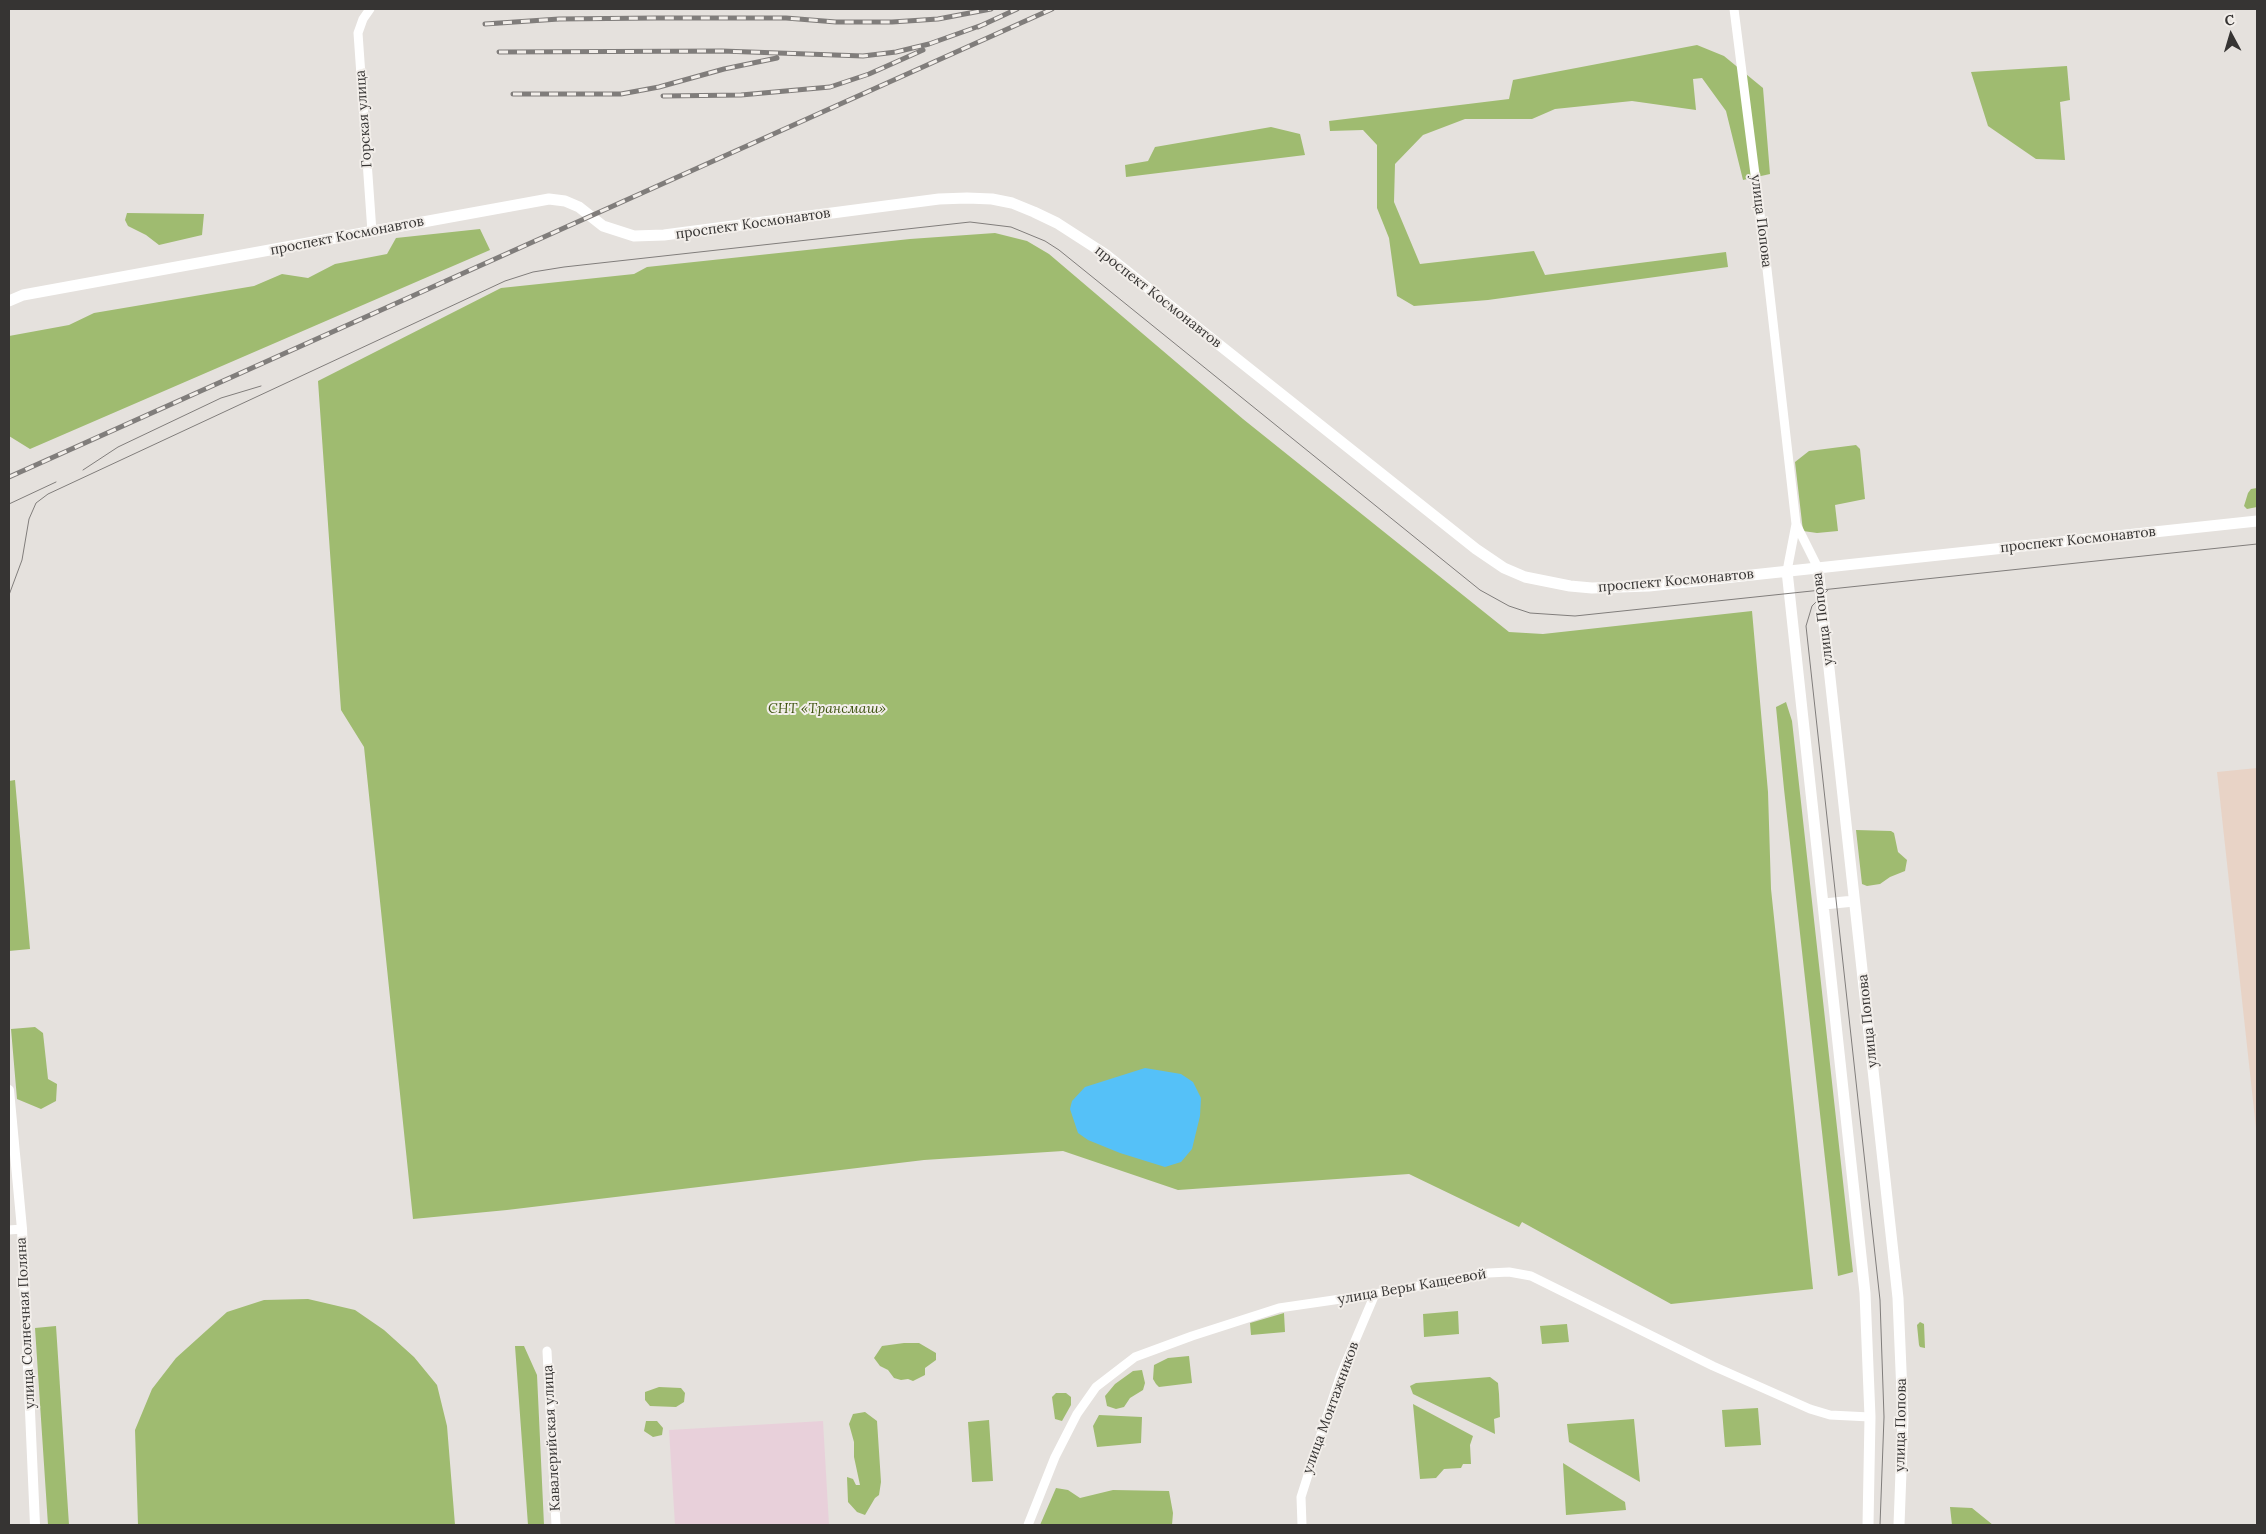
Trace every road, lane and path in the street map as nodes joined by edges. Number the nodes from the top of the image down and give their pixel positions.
1 (370, 9) edge
2 (1734, 9) edge
3 (372, 232) junction
4 (9, 300) edge
5 (2257, 521) edge
6 (1796, 524) junction
7 (1818, 568) junction
8 (1787, 571) junction
9 (1854, 901) junction
10 (1824, 904) junction
11 (9, 1090) edge
12 (22, 1229) junction
13 (9, 1230) edge
14 (1375, 1294) junction
15 (547, 1352) dead end
16 (1870, 1417) junction
17 (35, 1525) edge
18 (556, 1525) edge
19 (1028, 1525) edge
20 (1302, 1525) edge
21 (1868, 1525) edge
22 (1899, 1525) edge

1 - 3 street, Горская улица
2 - 6 street, улица Попова
3 - 4 main road, проспект Космонавтов
3 - 8 main road, проспект Космонавтов
5 - 7 main road, проспект Космонавтов
6 - 7 street, улица Попова
6 - 8 street, улица Попова
7 - 8 main road, проспект Космонавтов
7 - 9 main road, улица Попова
8 - 10 main road, улица Попова
9 - 10 main road
9 - 22 main road, улица Попова
10 - 16 main road, улица Попова
11 - 12 street, улица Солнечная Поляна
12 - 13 street
12 - 17 street, улица Солнечная Поляна
14 - 16 street, улица Веры Кащеевой
14 - 19 street, улица Веры Кащеевой
14 - 20 street, улица Монтажников
15 - 18 street, Кавалерийская улица
16 - 21 main road, улица Попова

